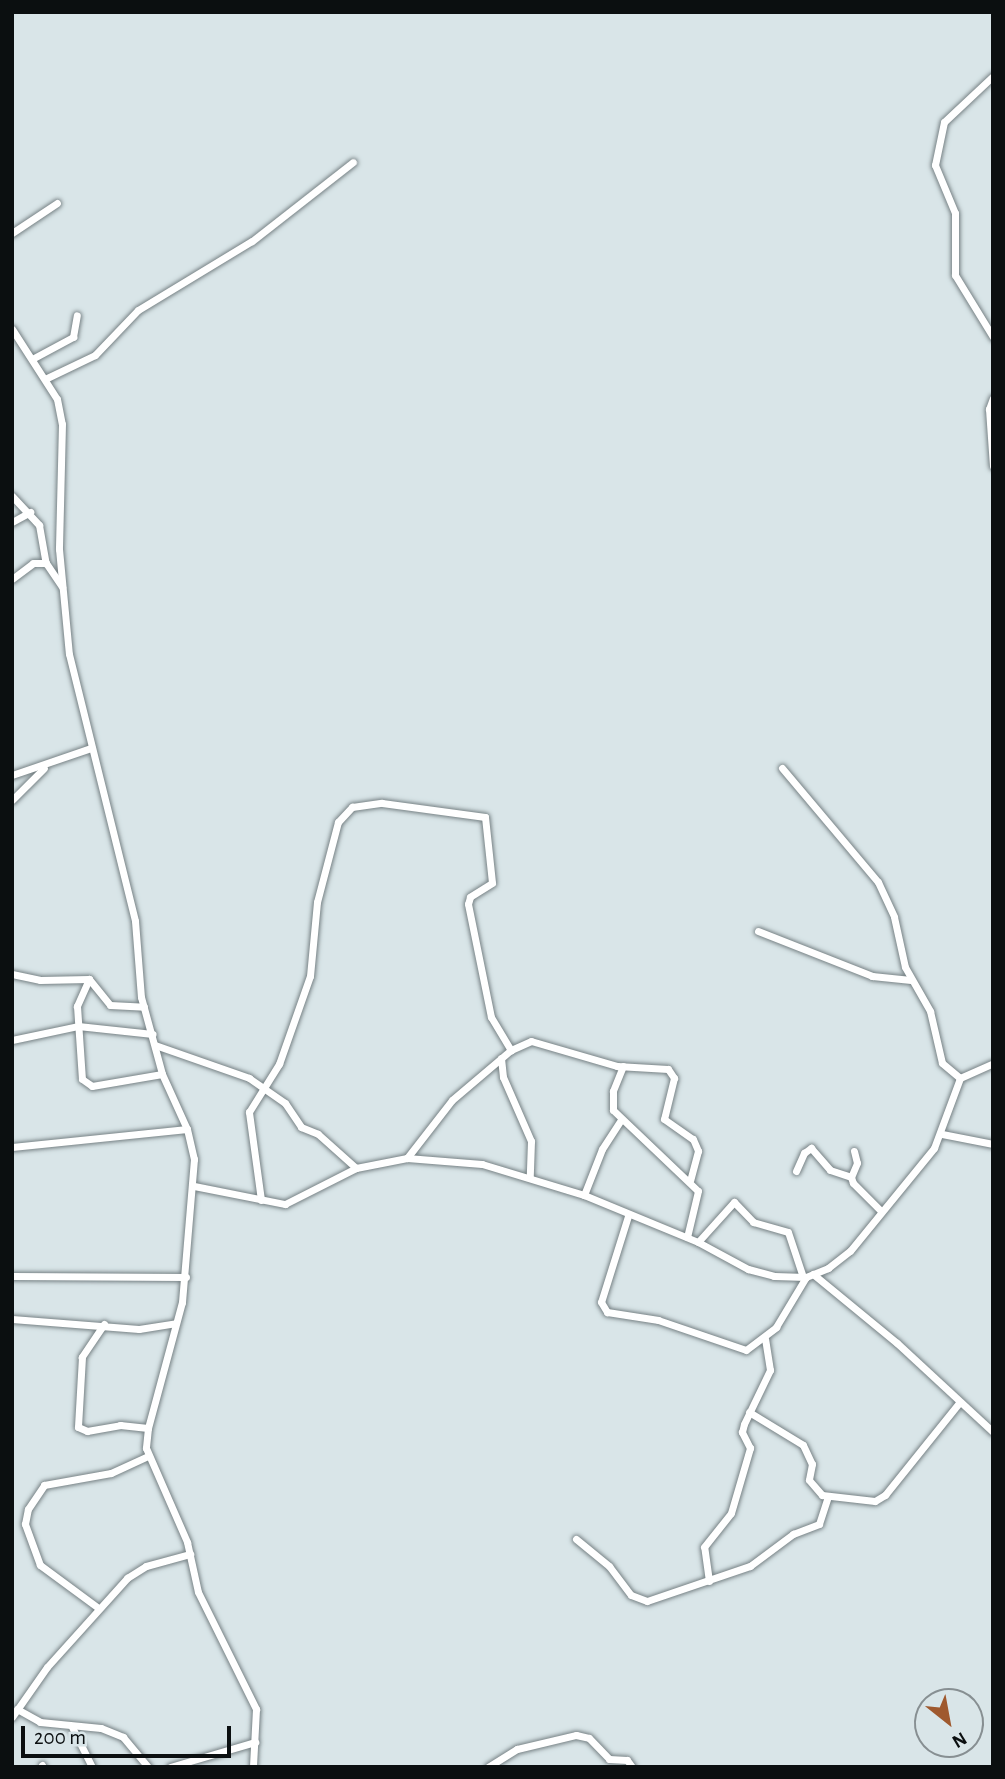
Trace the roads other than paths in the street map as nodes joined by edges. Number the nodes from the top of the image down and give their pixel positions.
1 (993, 76) edge
2 (353, 162) dead end
3 (57, 203) dead end
4 (12, 233) edge
5 (77, 315) dead end
6 (12, 329) edge
7 (993, 337) edge
8 (32, 359) junction
9 (47, 378) junction
10 (993, 398) edge
11 (993, 466) edge
12 (12, 496) edge
13 (30, 512) junction
14 (12, 522) edge
15 (46, 563) junction
16 (12, 579) edge
17 (62, 587) junction
18 (91, 748) junction
19 (46, 767) junction
20 (782, 768) dead end
21 (12, 775) edge
22 (12, 800) edge
23 (758, 931) dead end
24 (12, 974) edge
25 (89, 979) junction
26 (911, 980) junction
27 (144, 1007) junction
28 (78, 1026) junction
29 (153, 1034) junction
30 (12, 1040) edge
31 (155, 1045) junction
32 (511, 1049) junction
33 (501, 1058) junction
34 (993, 1063) edge
35 (623, 1066) junction
36 (162, 1074) junction
37 (960, 1078) junction
38 (265, 1089) junction
39 (621, 1120) junction
40 (187, 1129) junction
41 (942, 1134) junction
42 (993, 1143) edge
43 (12, 1147) edge
44 (854, 1151) dead end
45 (407, 1158) junction
46 (356, 1168) junction
47 (796, 1171) dead end
48 (530, 1177) junction
49 (850, 1177) junction
50 (690, 1180) junction
51 (194, 1186) junction
52 (584, 1195) junction
53 (261, 1200) junction
54 (880, 1209) junction
55 (628, 1216) junction
56 (687, 1237) junction
57 (698, 1242) junction
58 (12, 1276) edge
59 (807, 1276) junction
60 (186, 1277) junction
61 (12, 1319) edge
62 (175, 1322) junction
63 (104, 1324) junction
64 (765, 1339) junction
65 (959, 1403) junction
66 (750, 1412) junction
67 (148, 1428) junction
68 (993, 1432) edge
69 (148, 1456) junction
70 (828, 1496) junction
71 (576, 1539) dead end
72 (190, 1554) junction
73 (709, 1581) junction
74 (97, 1607) junction
75 (18, 1709) junction
76 (12, 1717) edge
77 (72, 1727) junction
78 (255, 1742) junction
79 (92, 1767) edge
80 (148, 1767) edge
81 (170, 1767) edge
82 (253, 1767) edge
83 (488, 1767) edge
84 (632, 1767) edge

1 - 7 street
2 - 9 street
3 - 4 street
5 - 8 street
6 - 8 street
8 - 9 street
9 - 17 street
10 - 11 street
12 - 13 street
13 - 14 street
13 - 15 street
15 - 16 street
15 - 17 street
17 - 18 street
18 - 19 street
18 - 27 street
19 - 21 street
19 - 22 street
20 - 26 street
23 - 26 street
24 - 25 street
25 - 27 street
25 - 28 street
26 - 37 street
27 - 29 street
28 - 29 street
28 - 30 street
28 - 36 street
29 - 31 street
31 - 36 street
31 - 38 street
32 - 33 street
32 - 35 street
32 - 38 street
33 - 45 street
33 - 48 street
34 - 37 street
35 - 39 street
35 - 50 street
36 - 40 street
37 - 41 street
38 - 46 street
38 - 53 street
39 - 50 street
39 - 52 street
40 - 43 street
40 - 51 street
41 - 42 street
41 - 54 street
44 - 49 street
45 - 46 street
45 - 48 street
46 - 53 street
47 - 49 street
48 - 52 street
49 - 54 street
50 - 56 street
51 - 53 street
51 - 60 street
52 - 55 street
54 - 59 street
55 - 56 street
55 - 64 street
56 - 57 street
57 - 59 street
57 - 59 street
58 - 60 street
59 - 64 street
59 - 65 street
60 - 62 street
61 - 63 street
62 - 63 street
62 - 67 street
63 - 67 street
64 - 66 street
65 - 68 street
65 - 70 street
66 - 70 street
66 - 73 street
67 - 69 street
69 - 72 street
69 - 74 street
70 - 73 street
71 - 73 street
72 - 74 street
72 - 78 street
74 - 75 street
75 - 76 street
75 - 77 street
77 - 79 street
77 - 80 street
78 - 81 street
78 - 82 street
83 - 84 street

